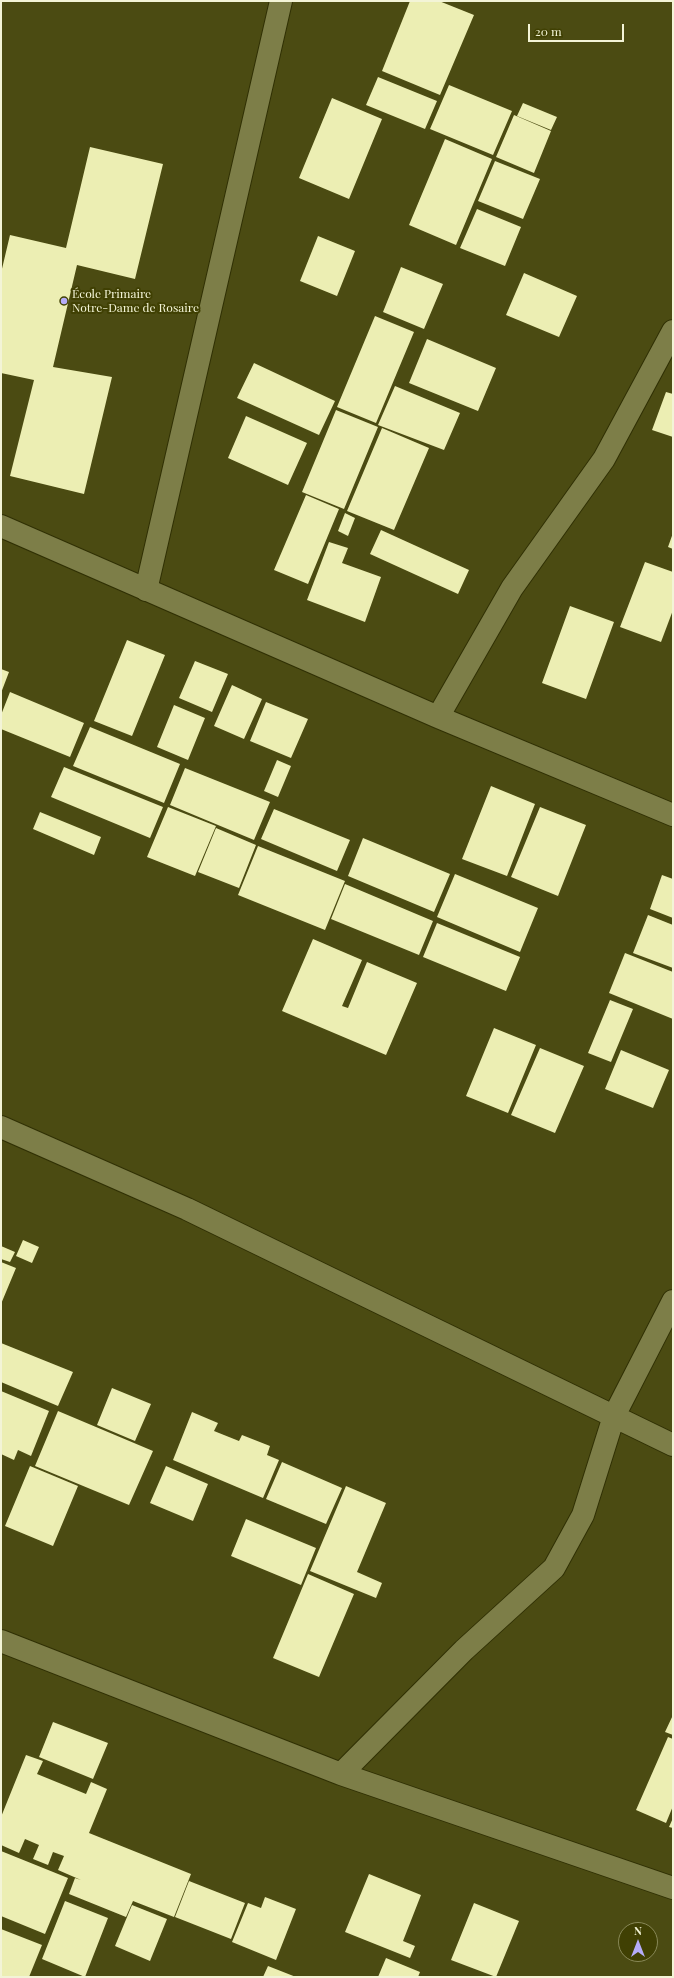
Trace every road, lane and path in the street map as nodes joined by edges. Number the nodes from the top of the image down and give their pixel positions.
1 (281, 1) edge
2 (673, 332) edge
3 (1, 526) edge
4 (146, 590) junction
5 (438, 717) junction
6 (673, 815) edge
7 (1, 1127) edge
8 (673, 1301) edge
9 (614, 1416) junction
10 (673, 1445) edge
11 (1, 1641) edge
12 (341, 1774) junction
13 (673, 1888) edge

1 - 4 street
2 - 5 street
3 - 4 street
4 - 5 street
5 - 6 street
7 - 9 street
8 - 9 street
9 - 10 street
9 - 12 street
11 - 12 street
12 - 13 street

